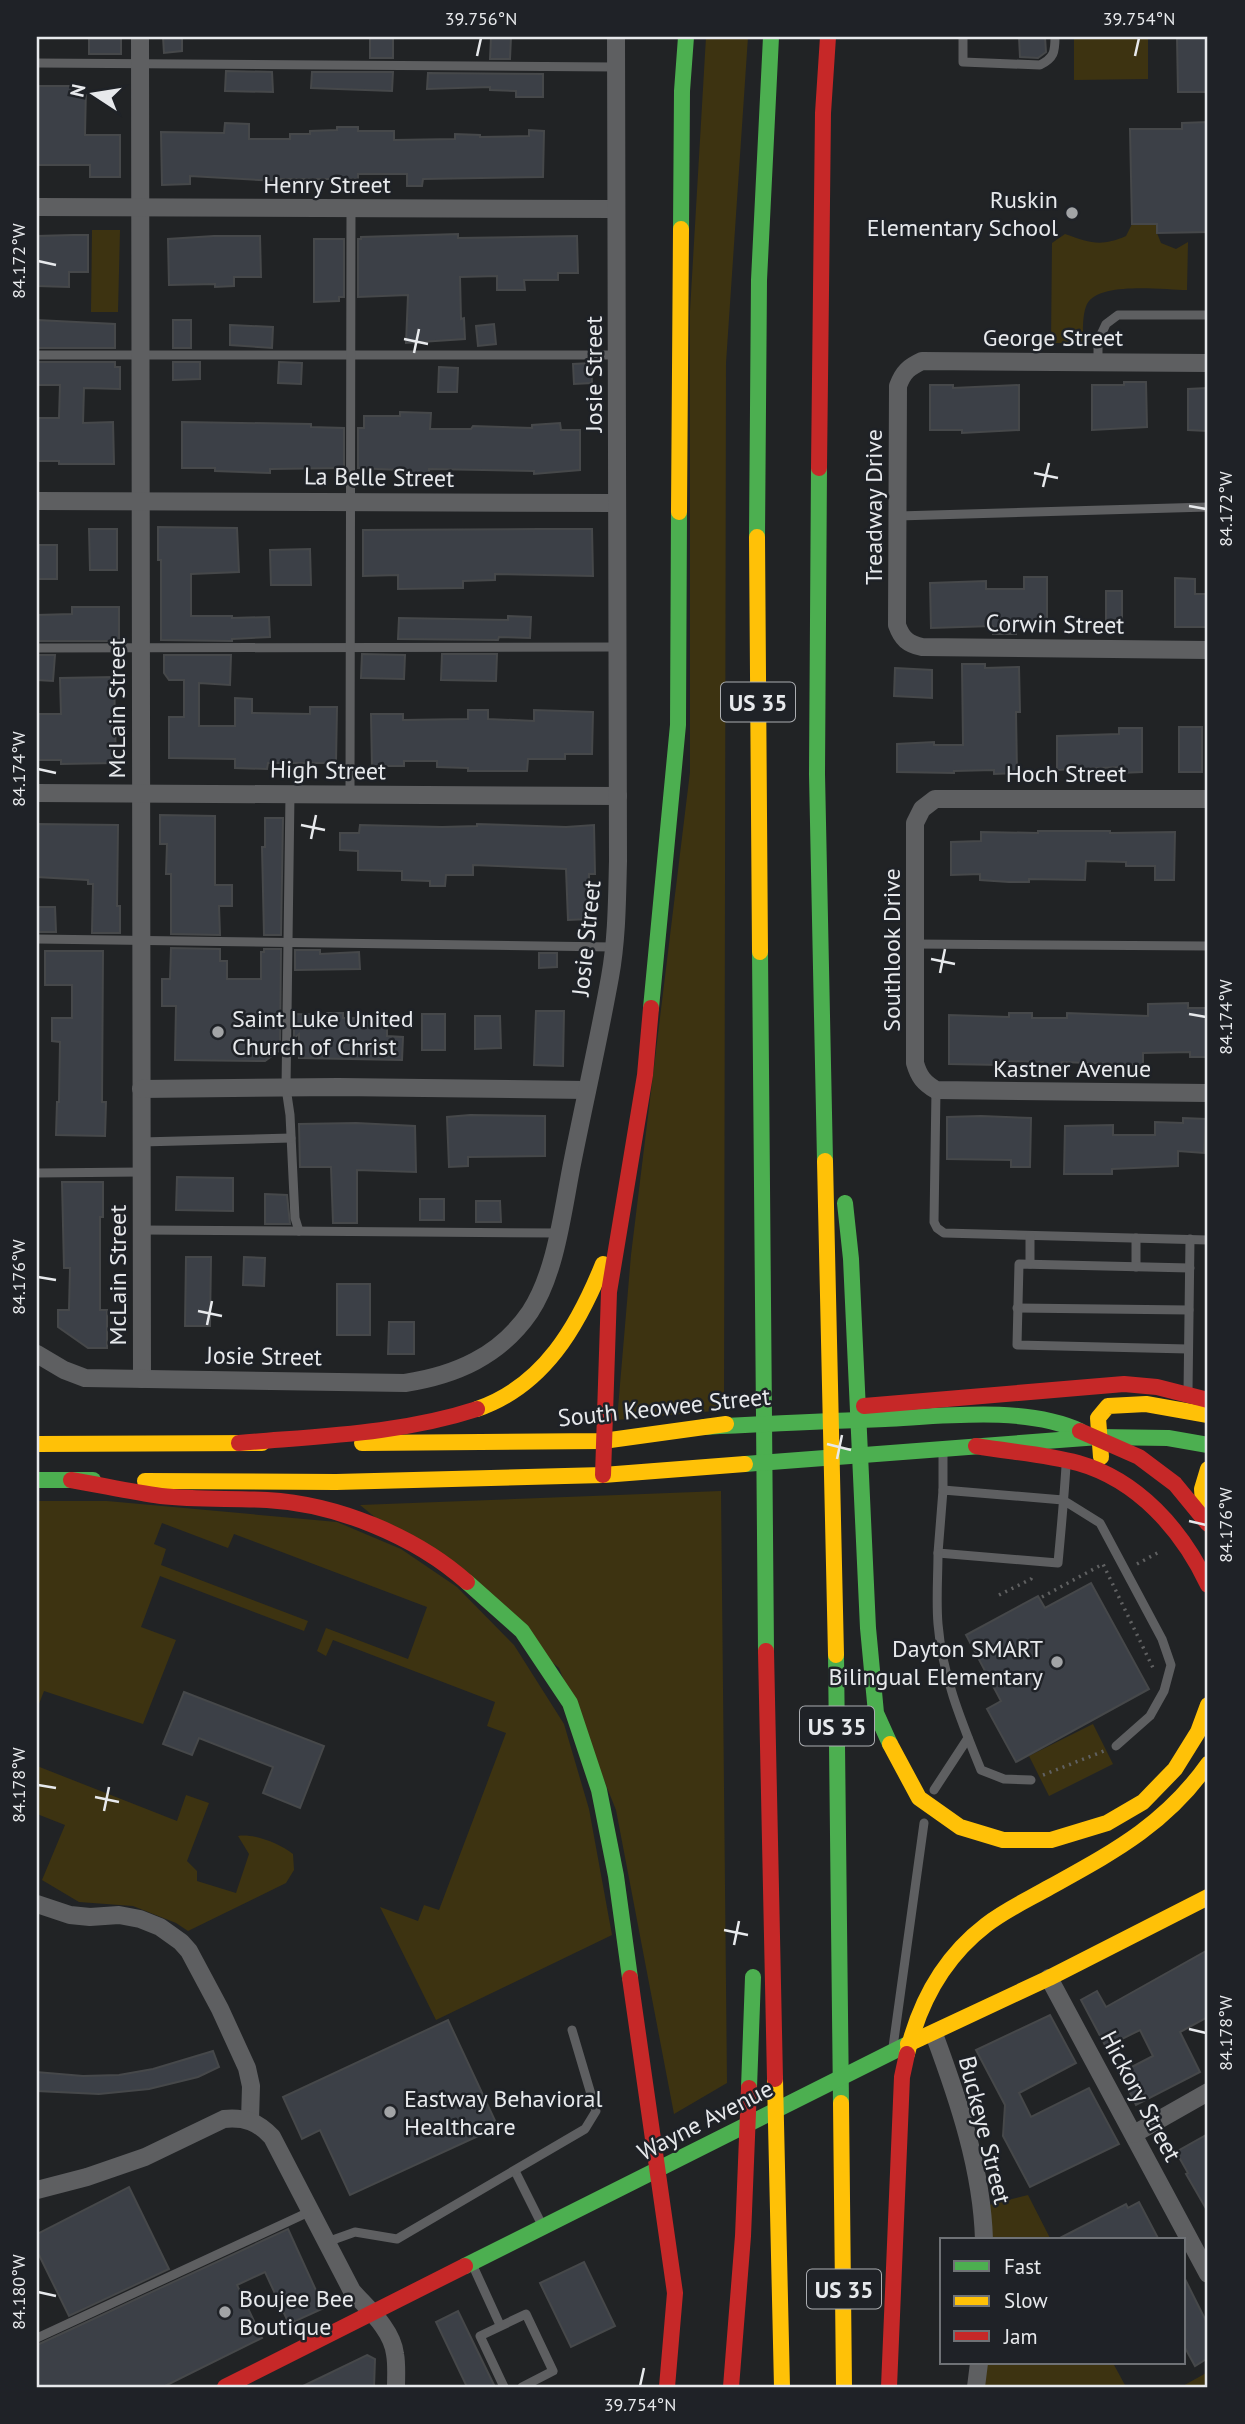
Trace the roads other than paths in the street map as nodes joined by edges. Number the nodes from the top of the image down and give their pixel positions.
1 (140, 37) edge
2 (616, 37) edge
3 (686, 37) edge
4 (771, 37) edge
5 (828, 37) edge
6 (964, 37) edge
7 (1055, 37) edge
8 (37, 63) edge
9 (140, 64) junction
10 (616, 67) junction
11 (37, 207) edge
12 (140, 208) junction
13 (351, 208) junction
14 (616, 209) junction
15 (1208, 314) edge
16 (37, 355) edge
17 (141, 355) junction
18 (351, 355) junction
19 (617, 355) junction
20 (1098, 362) junction
21 (1208, 363) edge
22 (903, 374) joint
23 (37, 501) edge
24 (141, 501) junction
25 (350, 502) junction
26 (616, 503) junction
27 (1208, 507) edge
28 (898, 516) junction
29 (904, 639) joint
30 (37, 648) edge
31 (350, 648) junction
32 (617, 648) junction
33 (141, 649) junction
34 (1208, 650) edge
35 (37, 793) edge
36 (141, 794) junction
37 (290, 794) junction
38 (350, 796) junction
39 (618, 796) junction
40 (1208, 799) edge
41 (926, 805) joint
42 (37, 939) edge
43 (142, 940) junction
44 (288, 943) junction
45 (914, 944) junction
46 (1208, 946) edge
47 (613, 947) junction
48 (822, 996) junction
49 (286, 1088) junction
50 (141, 1089) junction
51 (587, 1090) junction
52 (936, 1090) junction
53 (1208, 1093) edge
54 (291, 1138) junction
55 (141, 1142) junction
56 (141, 1172) junction
57 (37, 1173) edge
58 (622, 1214) junction
59 (142, 1230) junction
60 (299, 1231) junction
61 (557, 1233) junction
62 (1030, 1236) junction
63 (1136, 1238) junction
64 (1191, 1239) junction
65 (1208, 1240) edge
66 (1030, 1264) junction
67 (1136, 1267) junction
68 (1190, 1268) junction
69 (1017, 1308) junction
70 (1189, 1310) junction
71 (1188, 1349) junction
72 (37, 1354) edge
73 (142, 1379) junction
74 (1188, 1394) junction
75 (1208, 1399) edge
76 (1208, 1416) edge
77 (704, 1427) junction
78 (1099, 1437) junction
79 (603, 1441) junction
80 (239, 1443) junction
81 (37, 1444) edge
82 (1208, 1445) edge
83 (976, 1446) junction
84 (943, 1449) junction
85 (1066, 1461) junction
86 (1208, 1469) edge
87 (603, 1475) junction
88 (1113, 1477) junction
89 (37, 1480) edge
90 (72, 1480) junction
91 (943, 1490) junction
92 (1063, 1500) junction
93 (1206, 1520) edge
94 (938, 1553) junction
95 (1208, 1586) edge
96 (766, 1640) junction
97 (1208, 1705) edge
98 (968, 1738) junction
99 (1116, 1746) road end
100 (1208, 1764) edge
101 (1031, 1780) road end
102 (934, 1790) dead end
103 (924, 1823) dead end
104 (1208, 1897) edge
105 (37, 1903) edge
106 (755, 1914) dead end
107 (754, 1955) dead end
108 (1049, 1978) junction
109 (572, 2030) dead end
110 (933, 2034) junction
111 (892, 2052) junction
112 (1208, 2092) edge
113 (250, 2120) junction
114 (1134, 2134) junction
115 (656, 2170) junction
116 (515, 2171) junction
117 (37, 2190) edge
118 (311, 2211) junction
119 (543, 2228) junction
120 (984, 2238) edge
121 (327, 2242) junction
122 (472, 2264) junction
123 (1208, 2274) edge
124 (372, 2312) junction
125 (500, 2325) junction
126 (37, 2338) edge
127 (979, 2364) edge
128 (225, 2387) edge
129 (396, 2387) edge
130 (504, 2387) edge
131 (522, 2387) edge
132 (667, 2387) edge
133 (731, 2387) edge
134 (782, 2387) edge
135 (844, 2387) edge
136 (889, 2387) edge
137 (976, 2387) edge

1 - 9 street, McLain Street
2 - 10 street, Josie Street
3 - 58 main road
4 - 96 main road, US 35
5 - 48 main road, US 35
6 - 7 lane
8 - 9 lane
9 - 10 lane
9 - 12 street, McLain Street
10 - 14 street, Josie Street
11 - 12 street, Henry Street
12 - 13 street, Henry Street
12 - 17 street, McLain Street
13 - 14 street, Henry Street
13 - 18 lane
14 - 19 street, Josie Street
15 - 20 lane
16 - 17 lane
17 - 18 lane
17 - 24 street, McLain Street
18 - 19 lane
18 - 25 lane
19 - 26 street, Josie Street
20 - 21 street, George Street
20 - 22 street, George Street
22 - 28 street, Treadway Drive
23 - 24 street, La Belle Street
24 - 25 street, La Belle Street
24 - 33 street, McLain Street
25 - 26 street, La Belle Street
25 - 31 lane
26 - 32 street, Josie Street
27 - 28 lane
28 - 29 street, Treadway Drive
29 - 34 street, Corwin Street
30 - 33 lane
31 - 32 lane
31 - 33 lane
31 - 38 lane
32 - 39 street, Josie Street
33 - 36 street, McLain Street
35 - 36 street, High Street
36 - 37 street, High Street
36 - 43 street, McLain Street
37 - 38 street, High Street
37 - 44 lane
38 - 39 street, High Street
39 - 47 street, Josie Street
40 - 41 street, Hoch Street
41 - 45 street, Southlook Drive
42 - 43 lane
43 - 44 lane
43 - 50 street, McLain Street
44 - 47 lane
44 - 49 lane
45 - 46 lane
45 - 52 street, Southlook Drive
47 - 51 street, Josie Street
48 - 97 main road
48 - 135 main road, US 35
49 - 50 street
49 - 51 street
49 - 54 lane
50 - 55 street, McLain Street
51 - 61 street, Josie Street
52 - 53 street, Kastner Avenue
52 - 62 lane
54 - 55 lane
54 - 60 lane
55 - 56 street, McLain Street
56 - 57 lane
56 - 59 street, McLain Street
58 - 79 main road
58 - 80 main road
59 - 60 lane
59 - 73 street, McLain Street
60 - 61 lane
61 - 73 street, Josie Street
62 - 63 lane
62 - 66 lane
63 - 64 lane
63 - 67 lane
64 - 65 lane
64 - 68 lane
66 - 67 lane
66 - 69 lane
67 - 68 lane
68 - 70 lane
69 - 70 lane
69 - 71 lane
70 - 71 lane
71 - 74 lane
72 - 73 street, Josie Street
74 - 75 main road, South Keowee Street
74 - 77 main road, South Keowee Street
76 - 78 main road
77 - 78 main road
77 - 79 main road, South Keowee Street
78 - 82 main road
78 - 83 main road
78 - 88 main road
78 - 93 main road
79 - 80 main road, South Keowee Street
79 - 87 main road
80 - 81 main road, South Keowee Street
83 - 84 main road
83 - 85 main road
84 - 87 main road
84 - 91 lane
85 - 88 main road
85 - 92 lane
86 - 93 main road
87 - 90 main road
88 - 95 main road
89 - 90 main road
90 - 115 main road
91 - 92 lane
91 - 94 lane
92 - 94 lane
92 - 99 lane
94 - 98 lane
96 - 106 main road
96 - 134 main road, US 35
98 - 101 lane
98 - 102 lane
100 - 136 main road
103 - 111 lane
104 - 108 main road, Wayne Avenue
105 - 113 street
107 - 133 main road
108 - 110 main road, Wayne Avenue
108 - 114 street, Hickory Street
109 - 116 lane
110 - 111 main road, Wayne Avenue
110 - 120 street, Buckeye Street
111 - 115 main road, Wayne Avenue
112 - 114 street
113 - 117 street
113 - 118 street
114 - 123 street, Hickory Street
115 - 119 main road, Wayne Avenue
115 - 132 main road
116 - 119 lane
116 - 121 lane
118 - 121 street
118 - 126 lane
119 - 122 main road, Wayne Avenue
121 - 124 street
122 - 124 main road, Wayne Avenue
122 - 125 lane
124 - 128 main road, Wayne Avenue
124 - 129 street
125 - 130 lane
125 - 131 lane
127 - 137 street

